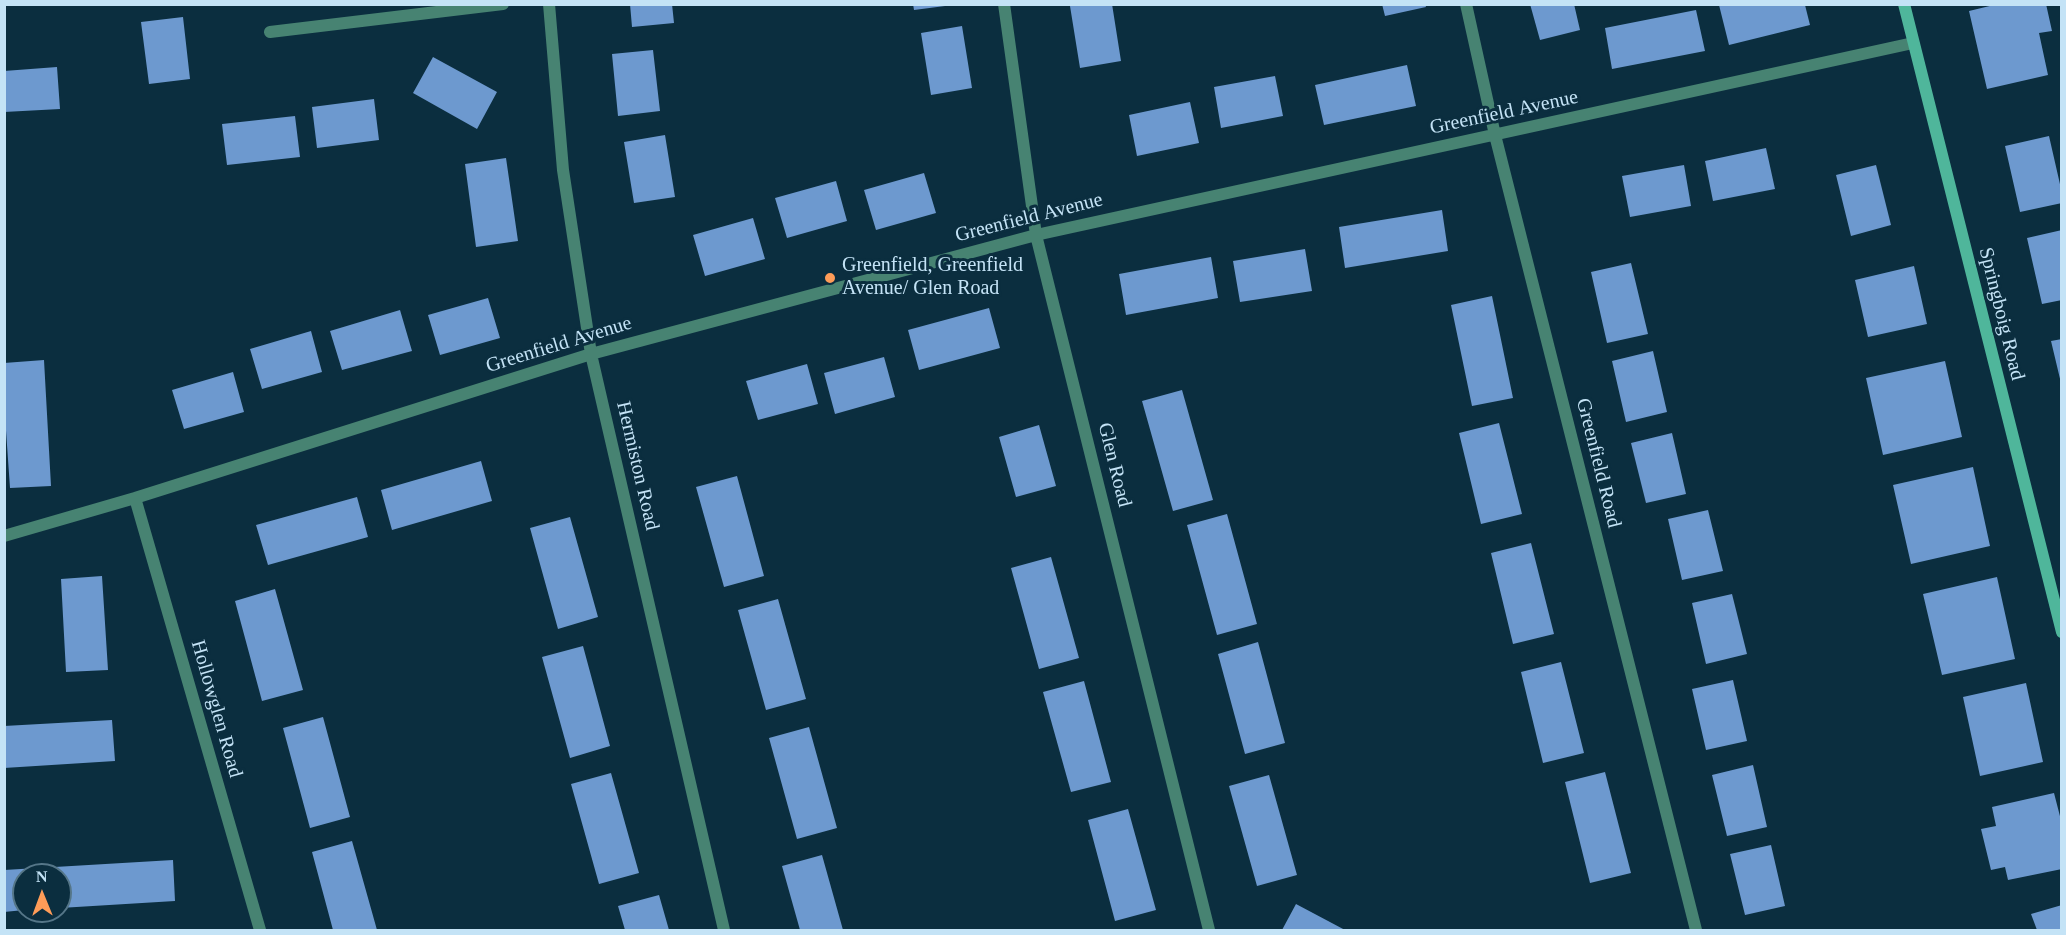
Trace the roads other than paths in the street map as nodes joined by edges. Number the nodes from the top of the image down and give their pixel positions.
1 (503, 4) edge
2 (549, 4) edge
3 (1004, 4) edge
4 (1466, 4) edge
5 (1904, 4) edge
6 (270, 32) dead end
7 (1913, 43) junction
8 (1495, 135) junction
9 (1036, 235) junction
10 (591, 354) junction
11 (135, 498) junction
12 (4, 536) edge
13 (2061, 632) edge
14 (260, 930) edge
15 (724, 930) edge
16 (1209, 930) edge
17 (1696, 930) edge

1 - 6 street
2 - 10 street, Hermiston Road
3 - 9 street, Glen Road
4 - 8 street, Greenfield Road
5 - 7 main road, Springboig Road
7 - 8 street, Greenfield Avenue
7 - 13 main road, Springboig Road
8 - 9 street, Greenfield Avenue
8 - 17 street, Greenfield Road
9 - 10 street, Greenfield Avenue
9 - 16 street, Glen Road
10 - 11 street, Greenfield Avenue
10 - 15 street, Hermiston Road
11 - 12 street, Greenfield Avenue
11 - 14 street, Hollowglen Road

